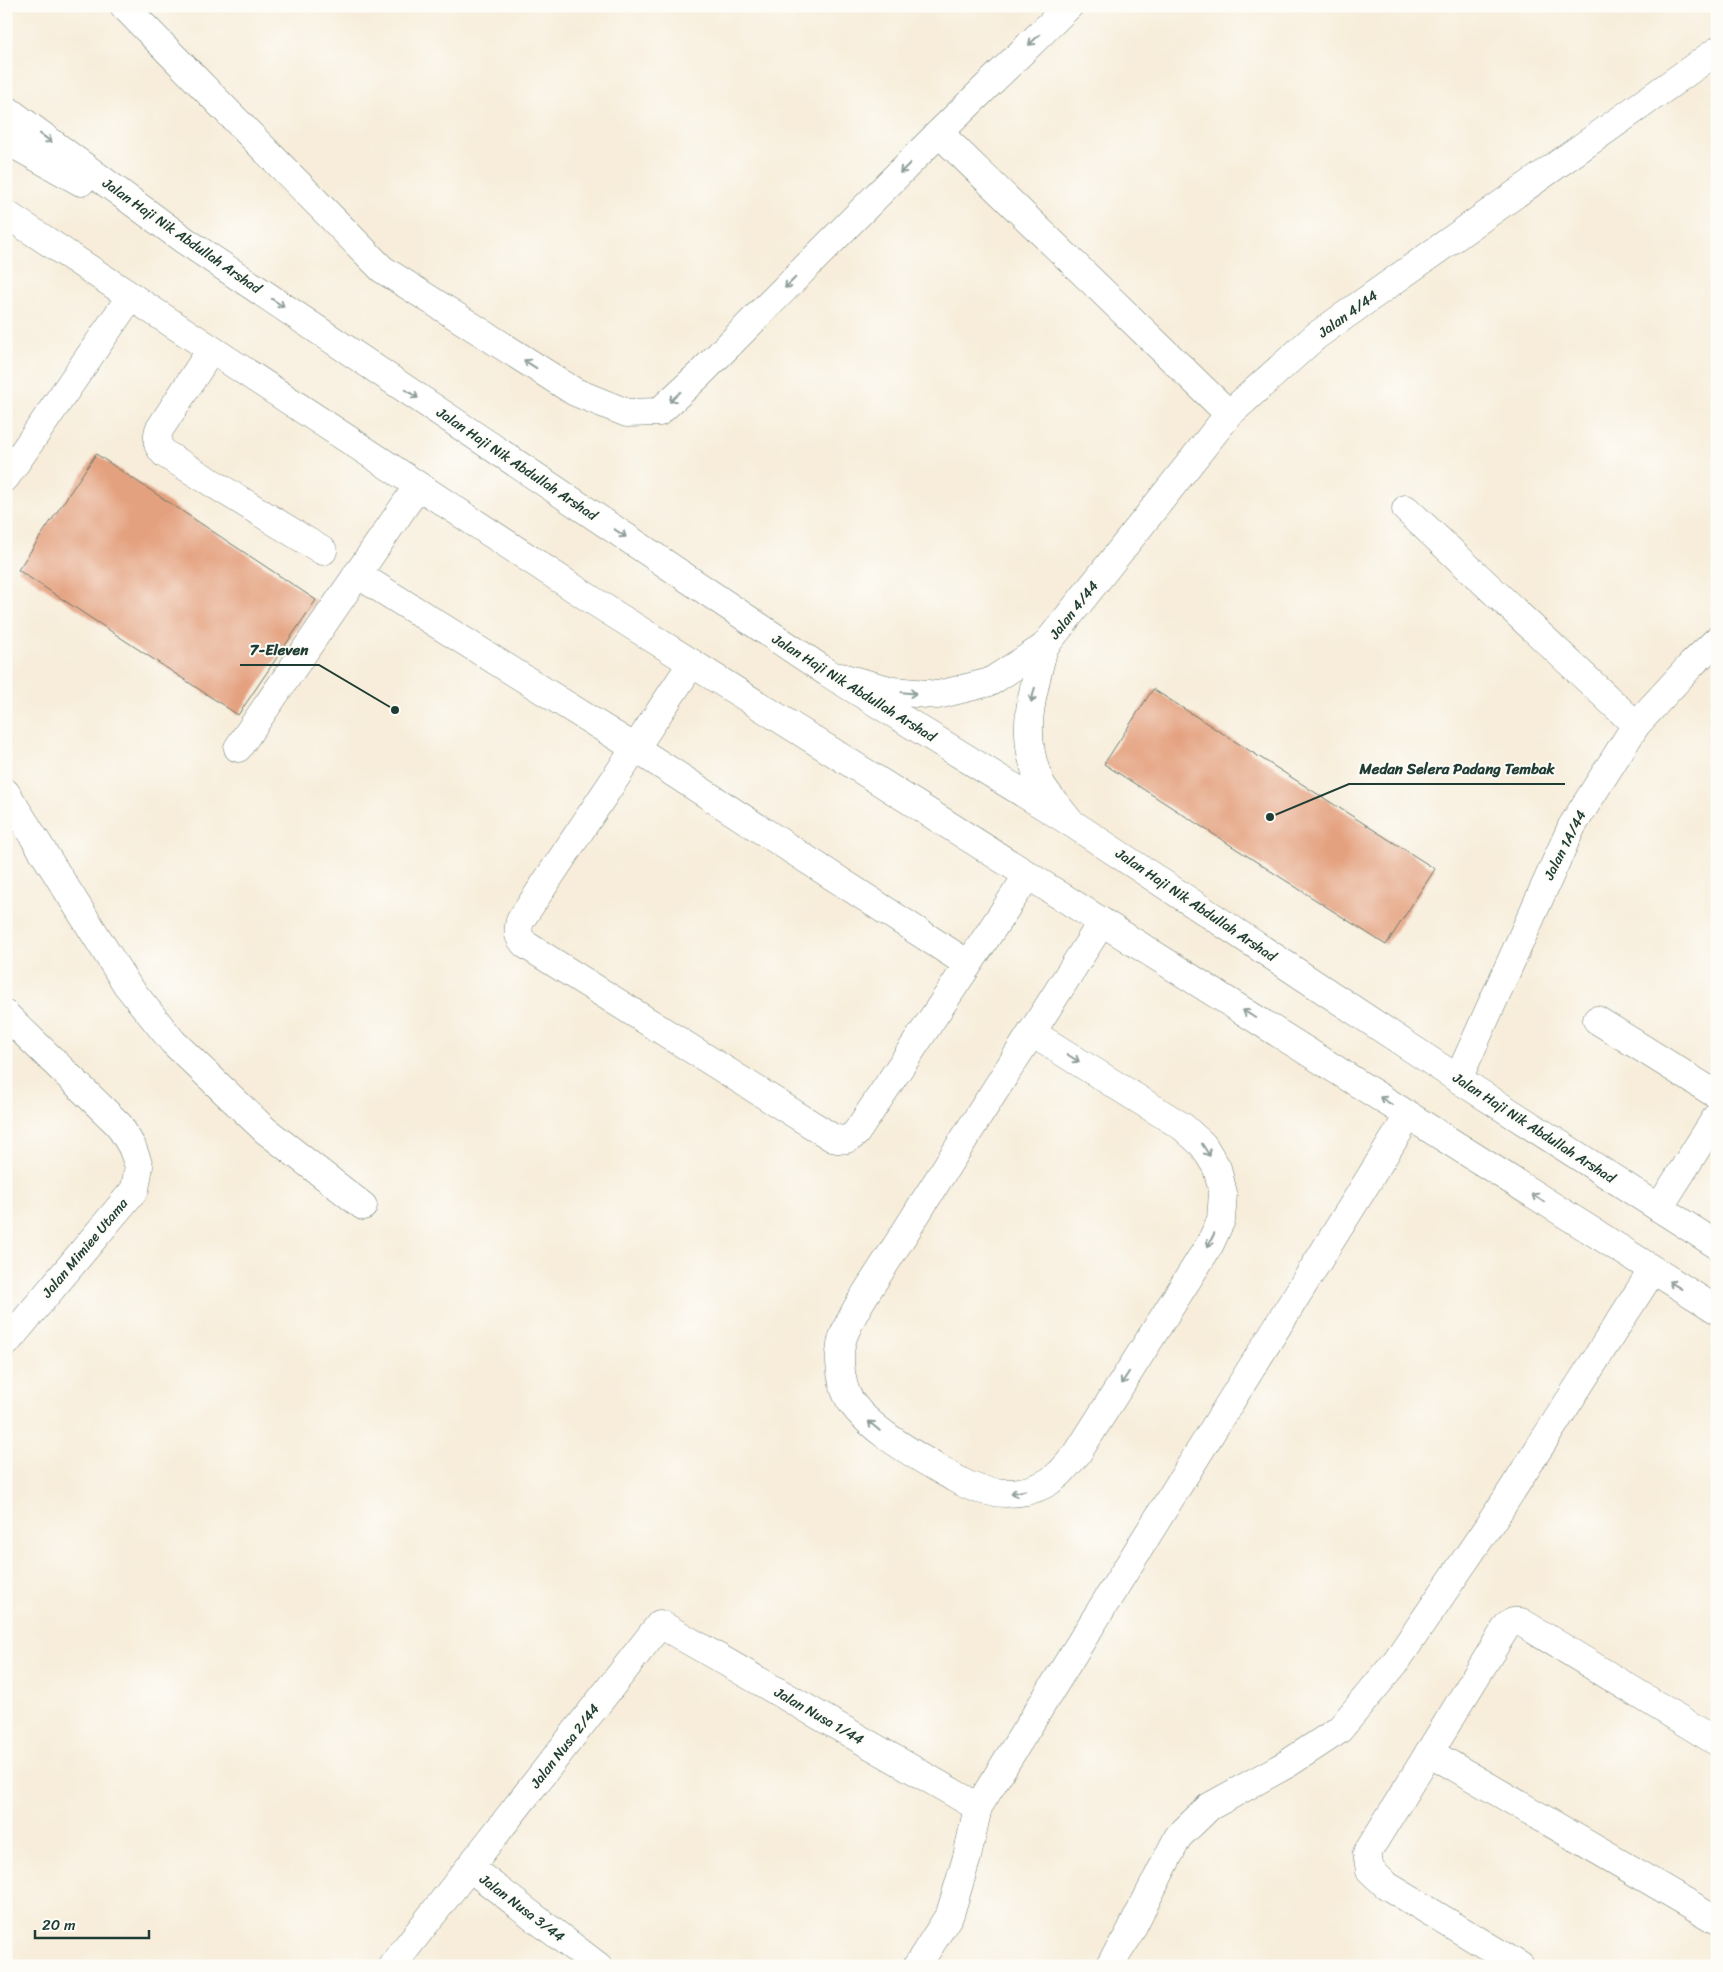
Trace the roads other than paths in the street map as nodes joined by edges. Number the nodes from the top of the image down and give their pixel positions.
1 (1069, 6) edge
2 (132, 9) edge
3 (1717, 51) edge
4 (6, 109) edge
5 (939, 133) junction
6 (6, 140) edge
7 (6, 214) edge
8 (6, 228) edge
9 (184, 240) junction
10 (61, 251) junction
11 (130, 296) junction
12 (211, 350) junction
13 (1229, 414) junction
14 (6, 477) edge
15 (418, 486) junction
16 (1406, 509) dead end
17 (323, 551) dead end
18 (357, 574) junction
19 (1717, 640) edge
20 (1044, 647) junction
21 (692, 663) junction
22 (828, 673) junction
23 (1636, 725) junction
24 (238, 748) dead end
25 (636, 748) junction
26 (6, 793) edge
27 (1070, 822) junction
28 (1028, 875) junction
29 (1102, 922) junction
30 (968, 964) junction
31 (6, 1016) edge
32 (1598, 1020) dead end
33 (1032, 1033) junction
34 (1458, 1079) junction
35 (1717, 1095) edge
36 (1408, 1115) junction
37 (1717, 1116) edge
38 (363, 1206) dead end
39 (1659, 1208) junction
40 (1717, 1245) edge
41 (1652, 1271) junction
42 (1717, 1310) edge
43 (6, 1343) edge
44 (660, 1624) joint
45 (1717, 1742) edge
46 (1430, 1752) junction
47 (978, 1807) junction
48 (470, 1868) junction
49 (1717, 1920) edge
50 (392, 1966) edge
51 (598, 1966) edge
52 (917, 1966) edge
53 (1109, 1966) edge
54 (1520, 1966) edge

1 -> 5 street
5 -> 2 street
3 - 13 street, Jalan 4/44
4 -> 9 street, Jalan Haji Nik Abdullah Arshad
5 - 13 street
6 - 9 street
7 - 10 street
8 - 10 street
9 -> 22 street, Jalan Haji Nik Abdullah Arshad
10 - 11 street
11 - 12 street
11 - 14 street
12 - 15 street
12 - 17 street
13 - 20 street, Jalan 4/44
15 - 18 street
15 - 21 street
16 - 23 street
18 - 24 street
18 - 25 street
19 - 23 street, Jalan 1A/44
22 -> 20 street
20 -> 27 street
21 - 25 street
21 - 28 street
22 - 27 street, Jalan Haji Nik Abdullah Arshad
23 - 34 street, Jalan 1A/44
25 - 30 street
25 - 30 street
26 - 38 street
27 - 34 street, Jalan Haji Nik Abdullah Arshad
28 - 29 street
28 - 30 street
29 - 33 street
36 -> 29 street
31 - 43 street, Jalan Mimiee Utama
32 - 35 street
33 -> 33 street
34 - 39 street, Jalan Haji Nik Abdullah Arshad
41 -> 36 street
36 - 47 street
37 - 39 street
39 - 40 street, Jalan Haji Nik Abdullah Arshad
42 -> 41 street
41 - 53 street
44 - 47 street, Jalan Nusa 1/44
44 - 48 street, Jalan Nusa 2/44
45 - 46 street
46 - 49 street
46 - 54 street
47 - 52 street
48 - 50 street, Jalan Nusa 2/44
48 - 51 street, Jalan Nusa 3/44

